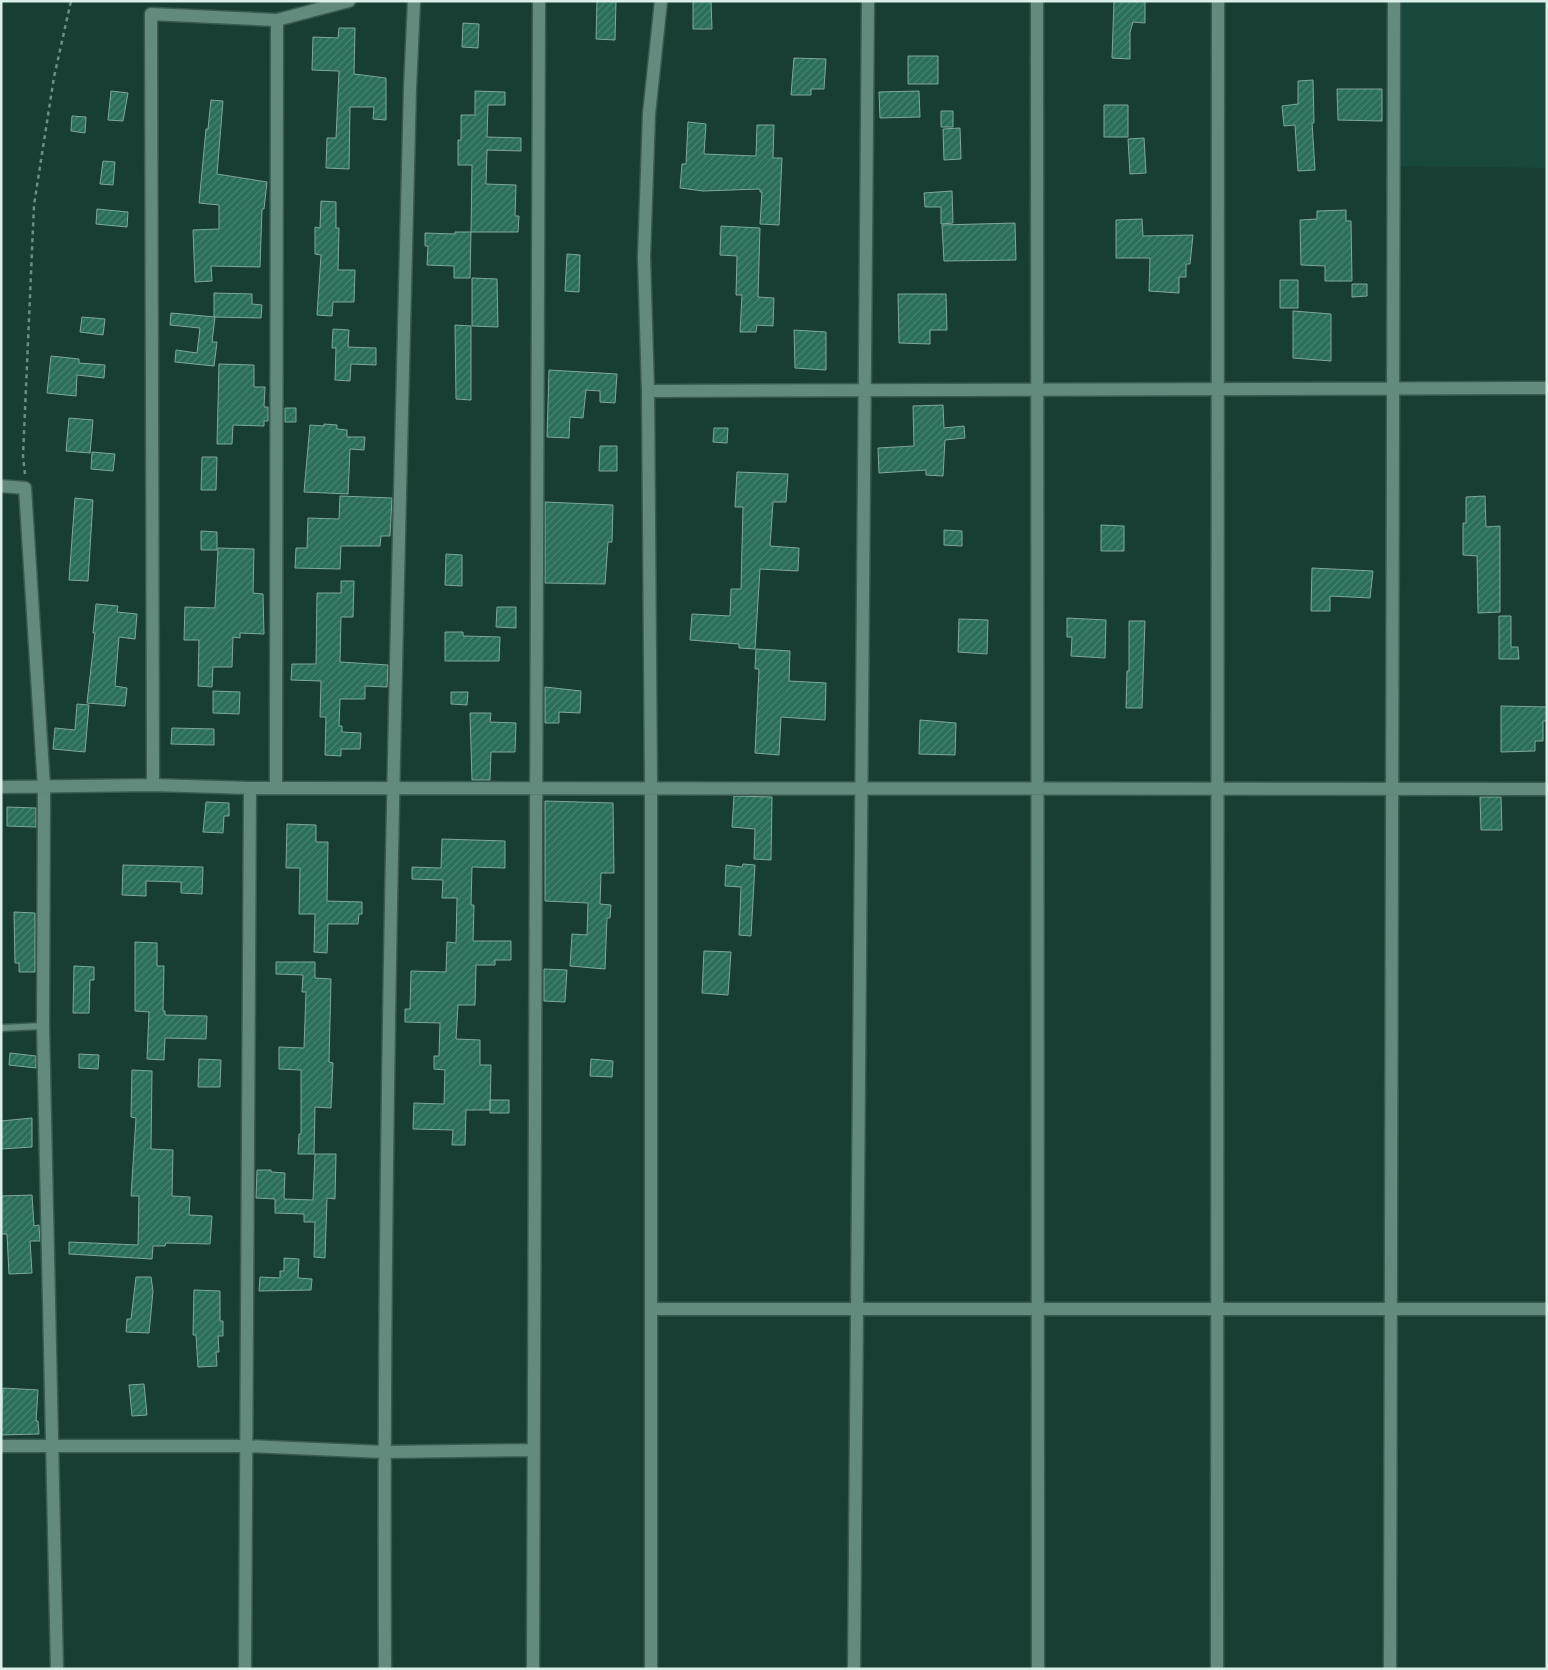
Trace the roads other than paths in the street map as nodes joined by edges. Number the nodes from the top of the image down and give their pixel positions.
1 (349, 1) edge
2 (414, 1) edge
3 (539, 1) edge
4 (661, 1) edge
5 (868, 1) edge
6 (1038, 1) edge
7 (1218, 1) edge
8 (1394, 1) edge
9 (277, 20) junction
10 (1393, 388) junction
11 (1547, 388) edge
12 (1038, 389) junction
13 (1218, 389) junction
14 (865, 390) junction
15 (648, 391) junction
16 (1, 486) edge
17 (153, 785) junction
18 (1, 787) edge
19 (44, 788) junction
20 (250, 788) junction
21 (276, 788) junction
22 (393, 788) junction
23 (536, 788) junction
24 (651, 788) junction
25 (862, 788) junction
26 (1038, 788) junction
27 (1217, 788) junction
28 (1393, 788) junction
29 (1547, 789) edge
30 (43, 1026) junction
31 (1, 1028) edge
32 (651, 1309) junction
33 (1038, 1309) junction
34 (1391, 1309) junction
35 (857, 1310) junction
36 (1217, 1310) junction
37 (1547, 1310) edge
38 (1, 1446) edge
39 (52, 1446) junction
40 (247, 1446) junction
41 (534, 1450) junction
42 (383, 1452) junction
43 (57, 1669) edge
44 (245, 1669) edge
45 (384, 1669) edge
46 (533, 1669) edge
47 (651, 1669) edge
48 (854, 1669) edge
49 (1038, 1669) edge
50 (1217, 1669) edge
51 (1390, 1669) edge

1 - 9 street
2 - 22 street
3 - 23 street
4 - 15 street
5 - 14 street
6 - 12 street
7 - 13 street
8 - 10 street
9 - 17 street
9 - 21 street
10 - 11 street
10 - 13 street
10 - 28 street
12 - 13 street
12 - 14 street
12 - 26 street
13 - 27 street
14 - 15 street
14 - 25 street
15 - 24 street
16 - 19 street
17 - 19 street
17 - 20 street
18 - 19 street
19 - 30 street
20 - 21 street
20 - 40 street
21 - 22 street
22 - 23 street
22 - 42 street
23 - 24 street
23 - 41 street
24 - 25 street
24 - 32 street
25 - 26 street
25 - 35 street
26 - 27 street
26 - 33 street
27 - 28 street
27 - 36 street
28 - 29 street
28 - 34 street
30 - 31 lane
30 - 39 street
32 - 35 street
32 - 47 street
33 - 35 street
33 - 36 street
33 - 49 street
34 - 36 street
34 - 37 street
34 - 51 street
35 - 48 street
36 - 50 street
38 - 39 street
39 - 40 street
39 - 43 street
40 - 42 street
40 - 44 street
41 - 42 street
41 - 46 street
42 - 45 street

